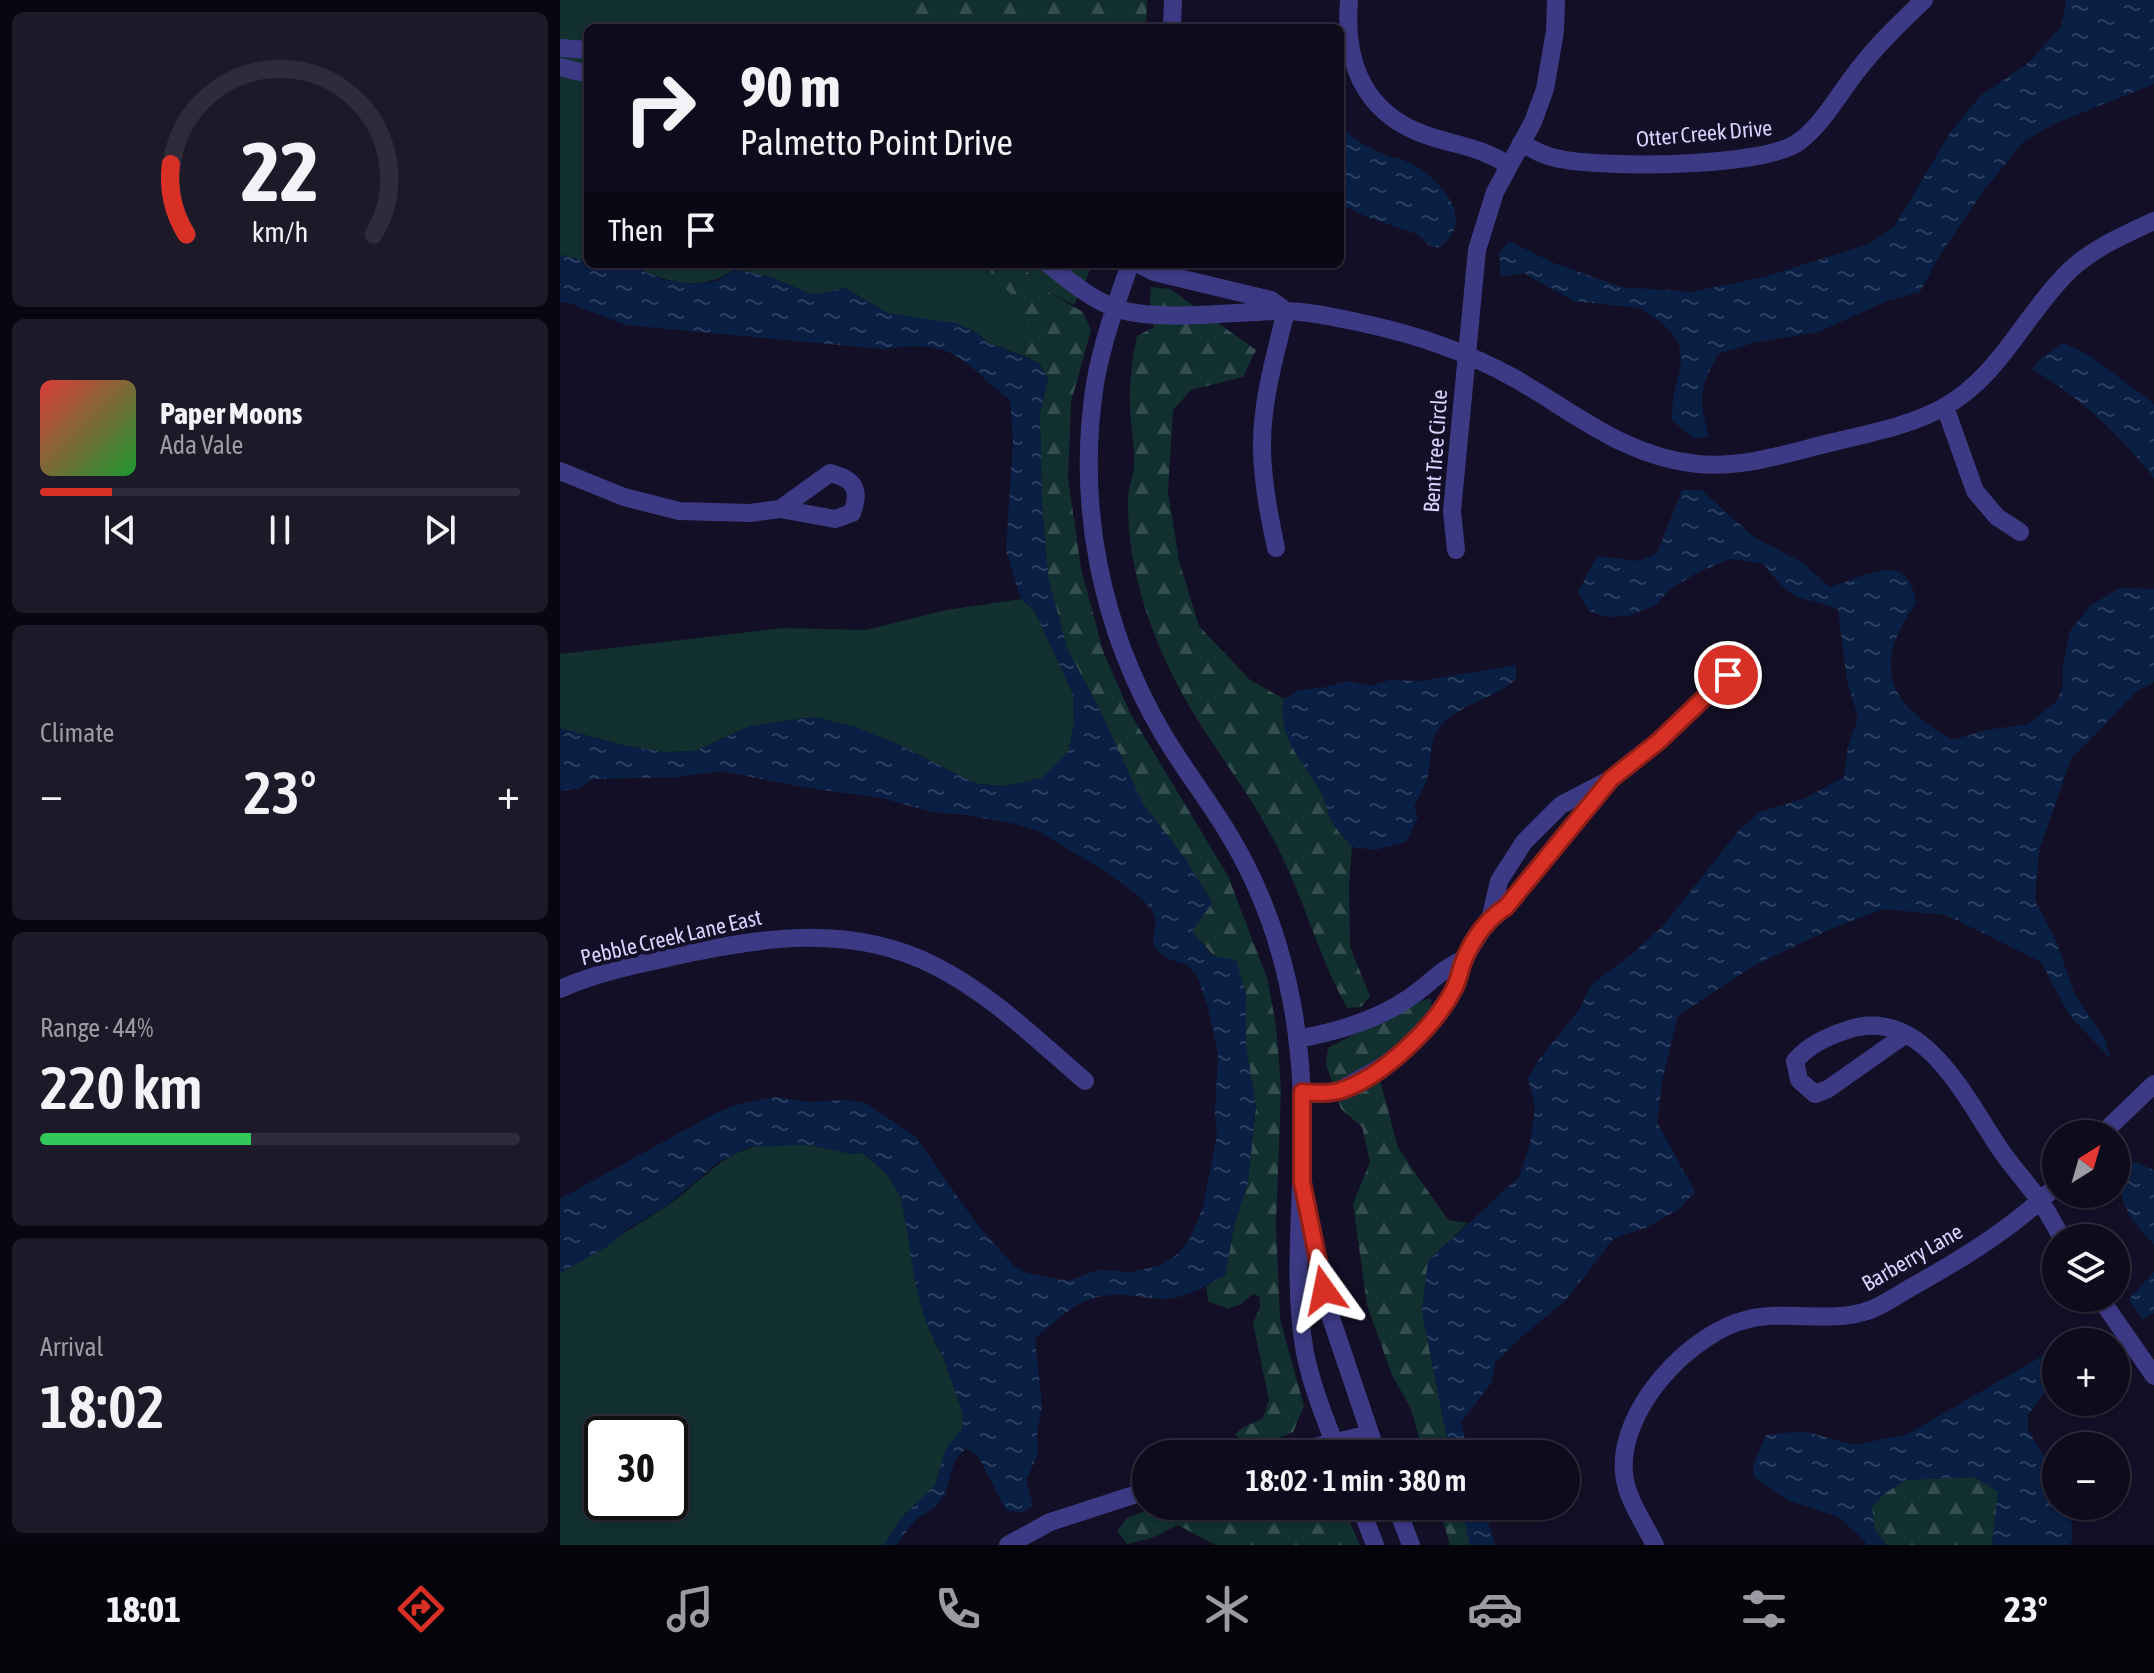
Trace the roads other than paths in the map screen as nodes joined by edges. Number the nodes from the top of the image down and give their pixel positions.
1 (1173, 0) edge
2 (1349, 0) edge
3 (1556, 0) edge
4 (1924, 0) edge
5 (1172, 24) edge
6 (560, 48) edge
7 (584, 50) edge
8 (560, 67) edge
9 (584, 73) edge
10 (1521, 143) junction
11 (1509, 165) junction
12 (2149, 224) edge
13 (2154, 242) edge
14 (1053, 268) edge
15 (1129, 268) edge
16 (1146, 268) edge
17 (1114, 308) junction
18 (1286, 311) junction
19 (1467, 355) junction
20 (1945, 407) junction
21 (560, 471) edge
22 (780, 509) dead end
23 (2020, 532) dead end
24 (1276, 548) dead end
25 (1456, 550) dead end
26 (1728, 675) dead end
27 (1611, 779) junction
28 (1491, 916) junction
29 (1464, 959) junction
30 (560, 989) edge
31 (1906, 1034) junction
32 (1297, 1039) junction
33 (1085, 1081) dead end
34 (2154, 1084) edge
35 (1302, 1092) junction
36 (2117, 1120) edge
37 (1302, 1182) junction
38 (2040, 1201) junction
39 (2054, 1224) edge
40 (2110, 1312) edge
41 (2154, 1376) edge
42 (1370, 1434) junction
43 (1333, 1440) edge
44 (1355, 1440) edge
45 (1372, 1440) edge
46 (1132, 1496) edge
47 (1365, 1520) edge
48 (1401, 1520) edge
49 (1008, 1545) edge
50 (1375, 1545) edge
51 (1411, 1545) edge
52 (1655, 1545) edge

1 - 5 street
2 - 11 street
3 - 10 street, Bent Tree Circle
4 - 10 street, Otter Creek Drive
6 - 7 street
8 - 9 street
10 - 11 street, Bent Tree Circle
11 - 19 street, Bent Tree Circle
12 - 13 street
12 - 20 street
14 - 17 street
15 - 17 street
16 - 18 street
17 - 18 street
17 - 32 street
18 - 19 street
18 - 24 street
19 - 20 street
19 - 25 street, Bent Tree Circle
20 - 23 street
21 - 22 street
26 - 27 street
27 - 28 street
27 - 28 street
28 - 29 street
29 - 32 street
29 - 35 street
30 - 33 street, Pebble Creek Lane East
31 - 31 street
31 - 38 street
32 - 35 street
34 - 36 street
35 - 37 street
37 - 42 street
37 - 43 street
38 - 39 street
38 - 52 street, Barberry Lane
40 - 41 street
42 - 44 street
42 - 45 street
46 - 49 street
47 - 50 street
48 - 51 street

